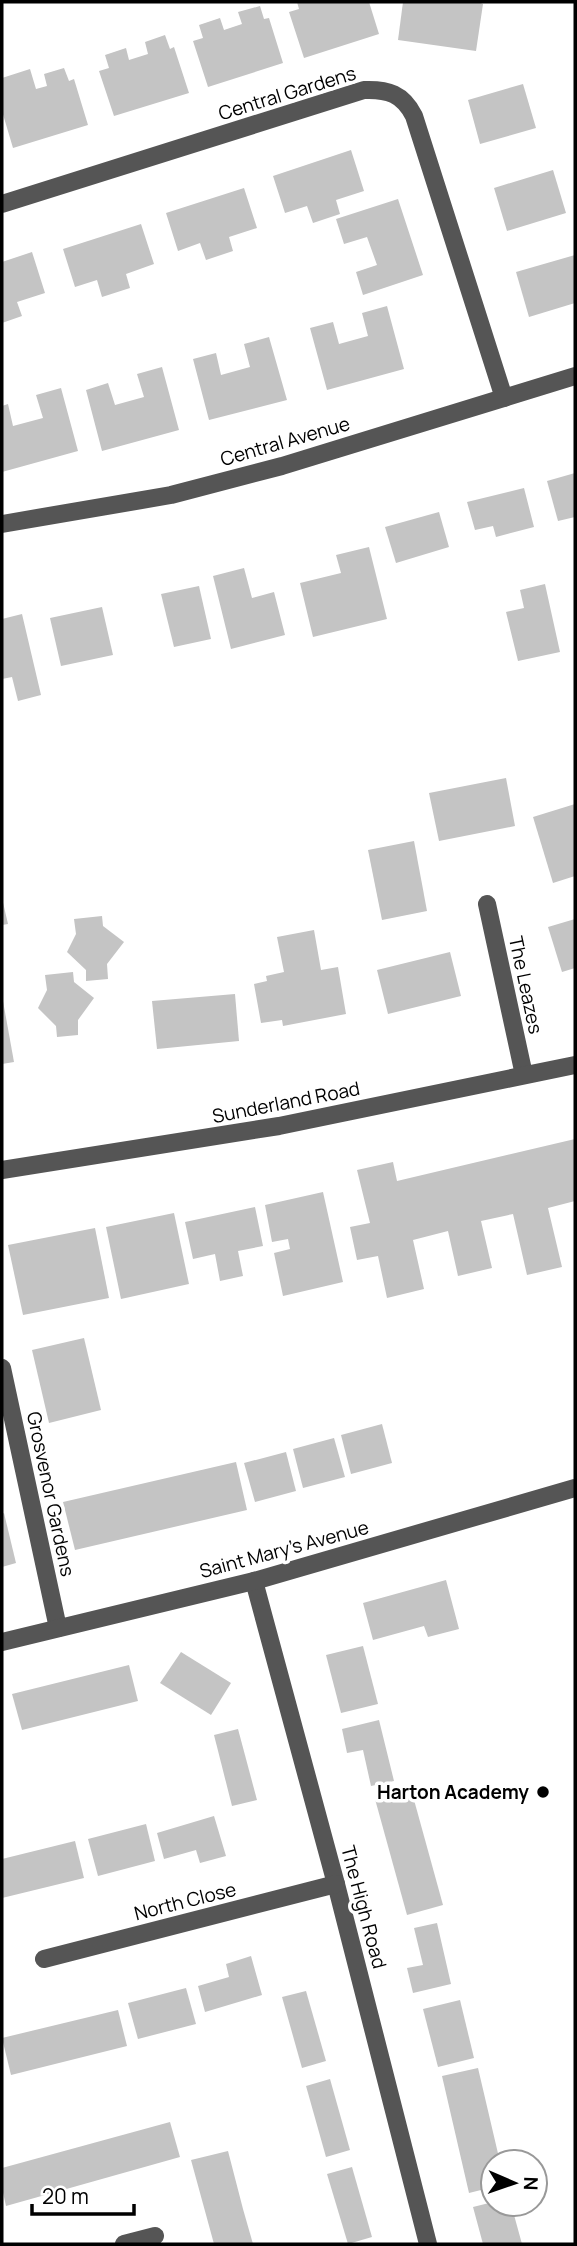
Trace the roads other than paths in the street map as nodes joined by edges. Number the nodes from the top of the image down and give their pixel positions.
1 (2, 204) edge
2 (575, 376) edge
3 (504, 398) junction
4 (2, 524) edge
5 (487, 904) dead end
6 (575, 1065) edge
7 (524, 1075) junction
8 (2, 1170) edge
9 (2, 1368) edge
10 (575, 1488) edge
11 (254, 1581) junction
12 (58, 1628) junction
13 (2, 1642) edge
14 (336, 1884) junction
15 (44, 1959) dead end
16 (155, 2236) dead end
17 (124, 2244) edge
18 (428, 2244) edge

1 - 3 street, Central Gardens
2 - 3 street, Central Avenue
3 - 4 street, Central Avenue
5 - 7 street, The Leazes
6 - 7 street, Sunderland Road
7 - 8 street, Sunderland Road
9 - 12 street, Grosvenor Gardens
10 - 11 street, Saint Mary's Avenue
11 - 12 street, Saint Mary's Avenue
11 - 14 street, The High Road
12 - 13 street, Saint Mary's Avenue
14 - 15 street, North Close
14 - 18 street, The High Road
16 - 17 street

